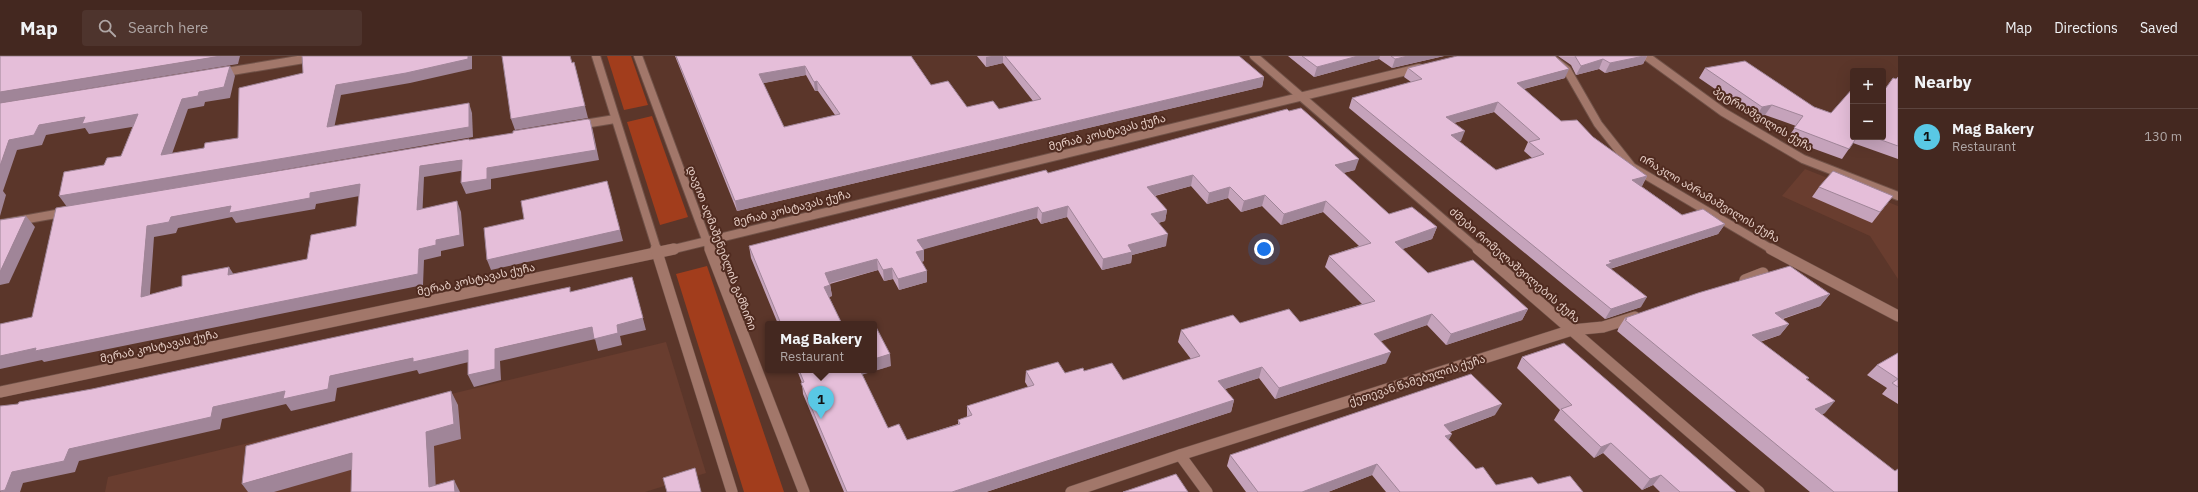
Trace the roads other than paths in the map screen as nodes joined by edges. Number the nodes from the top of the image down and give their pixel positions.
1 (322, 56) edge
2 (596, 56) edge
3 (638, 56) edge
4 (1254, 56) edge
5 (1549, 56) edge
6 (1646, 56) edge
7 (1430, 65) edge
8 (212, 74) edge
9 (1303, 97) junction
10 (616, 119) junction
11 (570, 126) edge
12 (1898, 196) edge
13 (78, 210) edge
14 (0, 224) edge
15 (706, 240) junction
16 (658, 253) junction
17 (1763, 274) edge
18 (1734, 283) edge
19 (1647, 313) edge
20 (1898, 316) edge
21 (1572, 330) junction
22 (0, 392) edge
23 (1180, 454) junction
24 (732, 492) edge
25 (804, 492) edge
26 (1071, 492) edge
27 (1207, 492) edge
28 (1759, 492) edge

1 - 8 street
2 - 10 street
3 - 15 street, დავით აღმაშენებლის გამზირი
4 - 9 street, ძმები რომელაშვილების ქუჩა
5 - 20 street, ირაკლი აბრამაშვილის ქუჩა
6 - 12 street, პეტრიაშვილის ქუჩა
7 - 9 street, მერაბ კოსტავას ქუჩა
9 - 15 street, მერაბ კოსტავას ქუჩა
9 - 21 street, ძმები რომელაშვილების ქუჩა
10 - 11 street
10 - 16 street
13 - 14 street
15 - 16 street, მერაბ კოსტავას ქუჩა
15 - 25 street, დავით აღმაშენებლის გამზირი
16 - 22 street, მერაბ კოსტავას ქუჩა
16 - 24 street
17 - 18 street
19 - 21 street, ქეთევან წამებულის ქუჩა
21 - 23 street, ქეთევან წამებულის ქუჩა
21 - 28 street, ძმები რომელაშვილების ქუჩა
23 - 26 street, ქეთევან წამებულის ქუჩა
23 - 27 street

